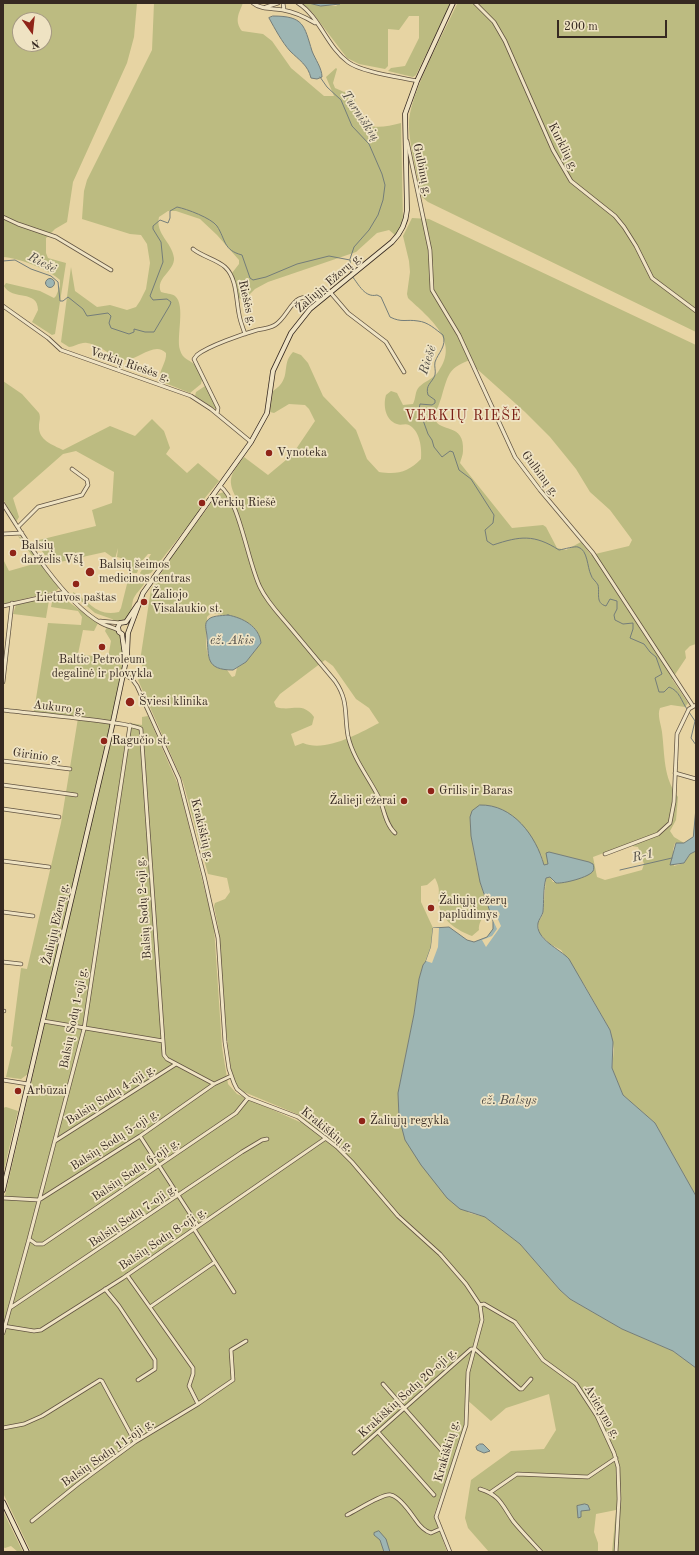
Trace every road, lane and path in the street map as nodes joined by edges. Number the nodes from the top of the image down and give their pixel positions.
1 (253, 3) edge
2 (278, 3) edge
3 (283, 3) edge
4 (298, 3) edge
5 (453, 3) edge
6 (475, 3) edge
7 (263, 8) junction
8 (284, 10) junction
9 (317, 24) junction
10 (416, 81) junction
11 (404, 136) junction
12 (3, 217) edge
13 (193, 249) dead end
14 (111, 270) dead end
15 (330, 292) junction
16 (319, 301) junction
17 (4, 308) edge
18 (696, 311) edge
19 (245, 334) junction
20 (404, 372) dead end
21 (217, 414) junction
22 (251, 442) junction
23 (72, 470) dead end
24 (220, 486) junction
25 (3, 504) edge
26 (18, 527) junction
27 (22, 533) junction
28 (3, 534) edge
29 (65, 592) junction
30 (139, 602) junction
31 (12, 603) junction
32 (3, 606) edge
33 (97, 620) junction
34 (126, 622) junction
35 (120, 624) junction
36 (130, 626) junction
37 (118, 630) junction
38 (128, 633) junction
39 (122, 634) junction
40 (125, 662) junction
41 (123, 674) junction
42 (3, 682) edge
43 (695, 705) edge
44 (3, 710) edge
45 (113, 723) junction
46 (130, 725) junction
47 (3, 760) edge
48 (70, 769) dead end
49 (675, 772) junction
50 (696, 779) edge
51 (3, 785) edge
52 (76, 795) dead end
53 (3, 809) edge
54 (59, 817) dead end
55 (395, 833) dead end
56 (605, 854) dead end
57 (3, 861) edge
58 (49, 867) dead end
59 (3, 912) edge
60 (33, 916) dead end
61 (3, 962) edge
62 (21, 964) dead end
63 (43, 1021) junction
64 (84, 1029) junction
65 (163, 1041) junction
66 (176, 1064) junction
67 (230, 1076) junction
68 (3, 1080) edge
69 (28, 1084) junction
70 (214, 1084) junction
71 (248, 1098) junction
72 (140, 1136) junction
73 (326, 1138) junction
74 (267, 1139) dead end
75 (55, 1141) junction
76 (159, 1166) junction
77 (3, 1190) edge
78 (179, 1196) junction
79 (3, 1198) edge
80 (39, 1200) junction
81 (198, 1226) junction
82 (194, 1229) junction
83 (30, 1239) junction
84 (215, 1262) junction
85 (127, 1275) junction
86 (105, 1289) junction
87 (234, 1292) dead end
88 (480, 1306) junction
89 (150, 1307) junction
90 (10, 1308) junction
91 (4, 1326) edge
92 (3, 1333) edge
93 (246, 1341) dead end
94 (475, 1349) junction
95 (531, 1379) dead end
96 (138, 1380) dead end
97 (383, 1384) dead end
98 (198, 1404) junction
99 (405, 1408) junction
100 (3, 1428) edge
101 (378, 1432) junction
102 (135, 1442) junction
103 (444, 1452) dead end
104 (354, 1453) dead end
105 (616, 1458) junction
106 (480, 1489) dead end
107 (491, 1492) junction
108 (434, 1495) dead end
109 (3, 1502) edge
110 (347, 1516) dead end
111 (32, 1521) dead end
112 (440, 1529) junction
113 (27, 1552) edge
114 (450, 1552) edge
115 (541, 1552) edge
116 (616, 1552) edge

1 - 7 street
2 - 7 street
3 - 8 street
4 - 9 street
5 - 10 main road, Žaliųjų Ežerų g.
6 - 18 street, Kurklių g.
7 - 8 street
8 - 9 street
9 - 10 street
10 - 11 main road, Žaliųjų Ežerų g.
11 - 15 main road, Žaliųjų Ežerų g.
11 - 43 street, Gulbinų g.
12 - 14 street
13 - 19 street, Riešės g.
15 - 16 main road, Žaliųjų Ežerų g.
15 - 20 street
16 - 19 street, Riešės g.
16 - 22 main road, Žaliųjų Ežerų g.
17 - 21 street, Verkių Riešės g.
19 - 21 street, Riešės g.
21 - 22 street, Verkių Riešės g.
22 - 24 main road, Žaliųjų Ežerų g.
23 - 26 street
24 - 30 main road, Žaliųjų Ežerų g.
24 - 55 street
25 - 26 street
26 - 27 street
27 - 28 street
27 - 29 street
29 - 31 street
29 - 33 street
30 - 34 main road, Žaliųjų Ežerų g.
30 - 36 main road, Žaliųjų Ežerų g.
31 - 32 street
31 - 42 street
33 - 35 street
33 - 37 street
34 - 35 main road
34 - 36 main road
35 - 37 main road
36 - 38 main road
37 - 39 main road
38 - 39 main road
38 - 40 main road, Žaliųjų Ežerų g.
39 - 40 main road, Žaliųjų Ežerų g.
40 - 41 main road, Žaliųjų Ežerų g.
41 - 45 main road, Žaliųjų Ežerų g.
41 - 67 street, Krakiškių g.
43 - 49 street
44 - 45 street, Aukuro g.
45 - 46 street
45 - 63 main road, Žaliųjų Ežerų g.
46 - 64 street, Balsių Sodų 1-oji g.
46 - 65 street, Balsių Sodų 2-oji g.
47 - 48 street, Girinio g.
49 - 50 street
49 - 56 street
51 - 52 street
53 - 54 street
57 - 58 street
59 - 60 street
61 - 62 street
63 - 64 street
63 - 69 main road, Žaliųjų Ežerų g.
64 - 65 street
64 - 75 street, Balsių Sodų 1-oji g.
65 - 66 street, Balsių Sodų 2-oji g.
66 - 70 street, Balsių Sodų 2-oji g.
66 - 75 street, Balsių Sodų 4-oji g.
67 - 70 street, Balsių Sodų 5-oji g.
67 - 71 street, Krakiškių g.
68 - 69 street
69 - 77 main road, Žaliųjų Ežerų g.
70 - 72 street, Balsių Sodų 5-oji g.
71 - 73 street, Krakiškių g.
71 - 76 street, Balsių Sodų 6-oji g.
72 - 76 street
72 - 80 street, Balsių Sodų 5-oji g.
73 - 81 street, Balsių Sodų 8-oji g.
73 - 88 street, Krakiškių g.
74 - 78 street, Balsių Sodų 7-oji g.
75 - 80 street, Balsių Sodų 1-oji g.
76 - 78 street
76 - 83 street, Balsių Sodų 6-oji g.
78 - 81 street
78 - 90 street, Balsių Sodų 7-oji g.
79 - 80 street
80 - 83 street, Balsių Sodų 1-oji g.
81 - 82 street, Balsių Sodų 8-oji g.
82 - 84 street
82 - 85 street, Balsių Sodų 8-oji g.
83 - 90 street, Balsių Sodų 1-oji g.
84 - 87 street
84 - 89 street
85 - 86 street, Balsių Sodų 8-oji g.
85 - 89 street
86 - 91 street, Balsių Sodų 8-oji g.
86 - 96 street
88 - 94 street, Krakiškių g.
88 - 105 street, Avietyno g.
89 - 98 street
90 - 91 street, Balsių Sodų 1-oji g.
91 - 92 street, Balsių Sodų 1-oji g.
93 - 98 street, Balsių Sodų 11-oji g.
94 - 95 street
94 - 99 street, Krakiškių Sodų 20-oji g.
94 - 112 street, Krakiškių g.
97 - 99 street
98 - 102 street, Balsių Sodų 11-oji g.
99 - 101 street, Krakiškių Sodų 20-oji g.
99 - 103 street
100 - 102 street
101 - 104 street, Krakiškių Sodų 20-oji g.
101 - 108 street
102 - 111 street, Balsių Sodų 11-oji g.
105 - 107 street
105 - 116 street, Avietyno g.
106 - 107 street
107 - 115 street
109 - 113 main road
110 - 112 street
112 - 114 street, Krakiškių g.

